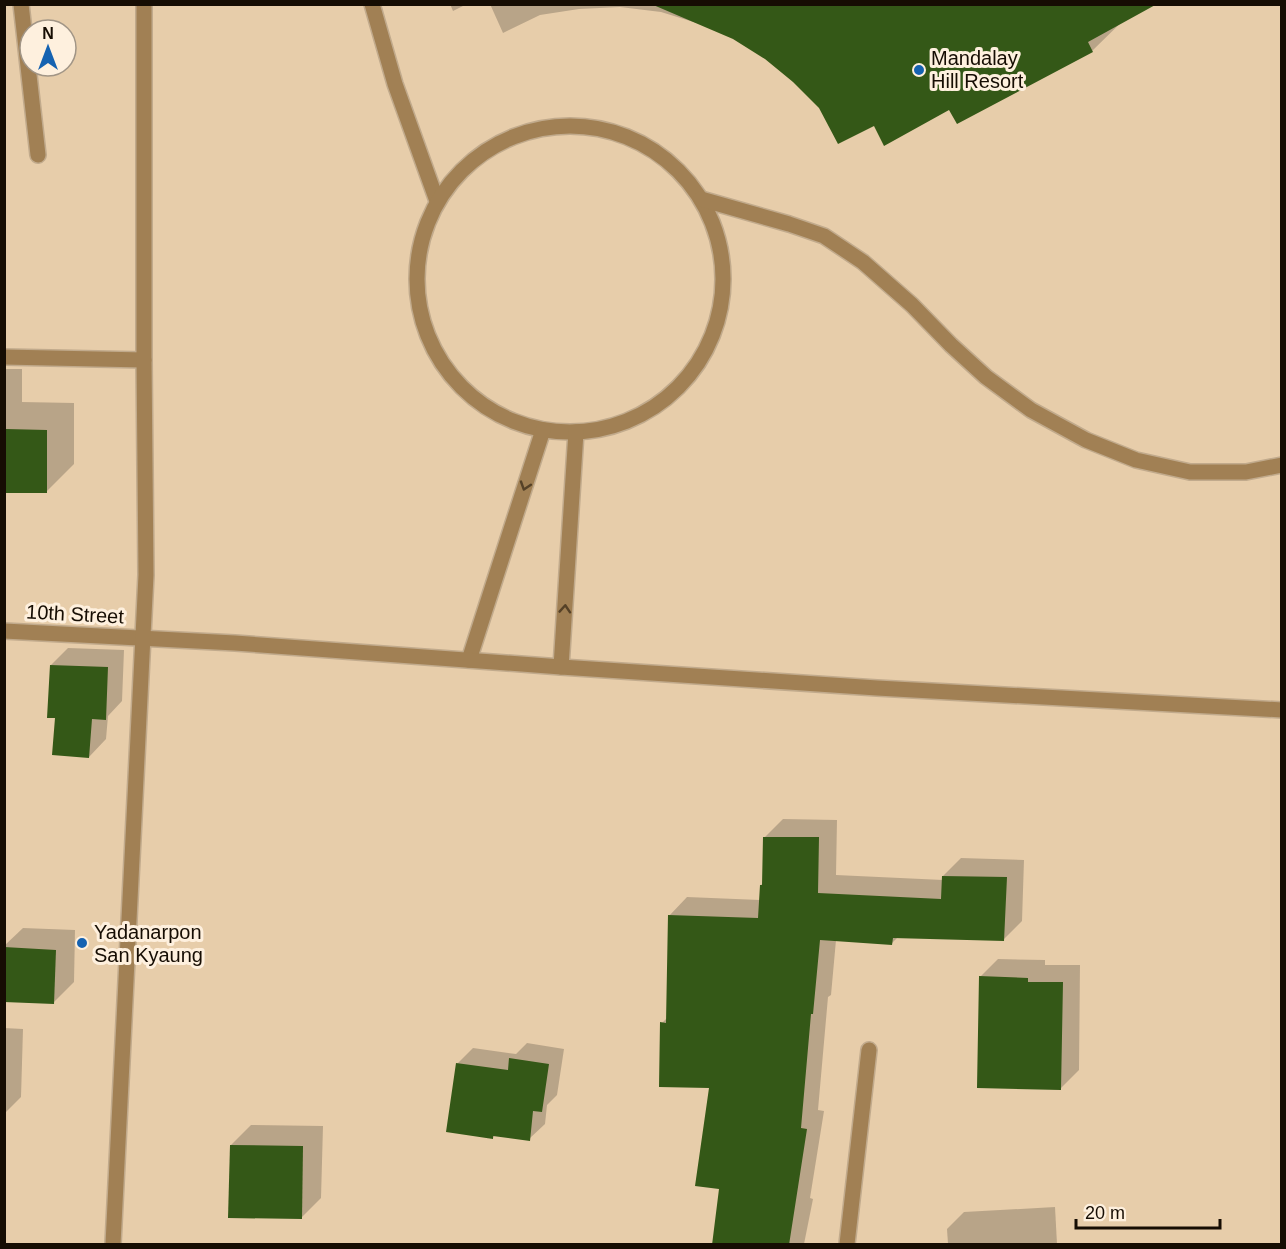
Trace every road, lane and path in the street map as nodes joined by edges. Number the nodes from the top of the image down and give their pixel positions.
1 (21, 4) edge
2 (144, 4) edge
3 (372, 4) edge
4 (38, 155) dead end
5 (701, 200) junction
6 (437, 201) junction
7 (4, 357) edge
8 (144, 360) junction
9 (543, 430) junction
10 (576, 432) junction
11 (1281, 465) edge
12 (4, 631) edge
13 (143, 638) junction
14 (469, 660) junction
15 (561, 667) junction
16 (1281, 710) edge
17 (868, 1050) dead end
18 (113, 1245) edge
19 (848, 1245) edge

1 - 4 street
2 - 8 street
3 - 6 street
5 - 6 street
5 - 10 street
5 - 11 street
6 - 9 street
7 - 8 street
8 - 13 street
9 - 10 street
9 -> 14 street
15 -> 10 street
12 - 13 street, 10th Street
13 - 14 street, 10th Street
13 - 18 street
14 - 15 street, 10th Street
15 - 16 street, 10th Street
17 - 19 street

